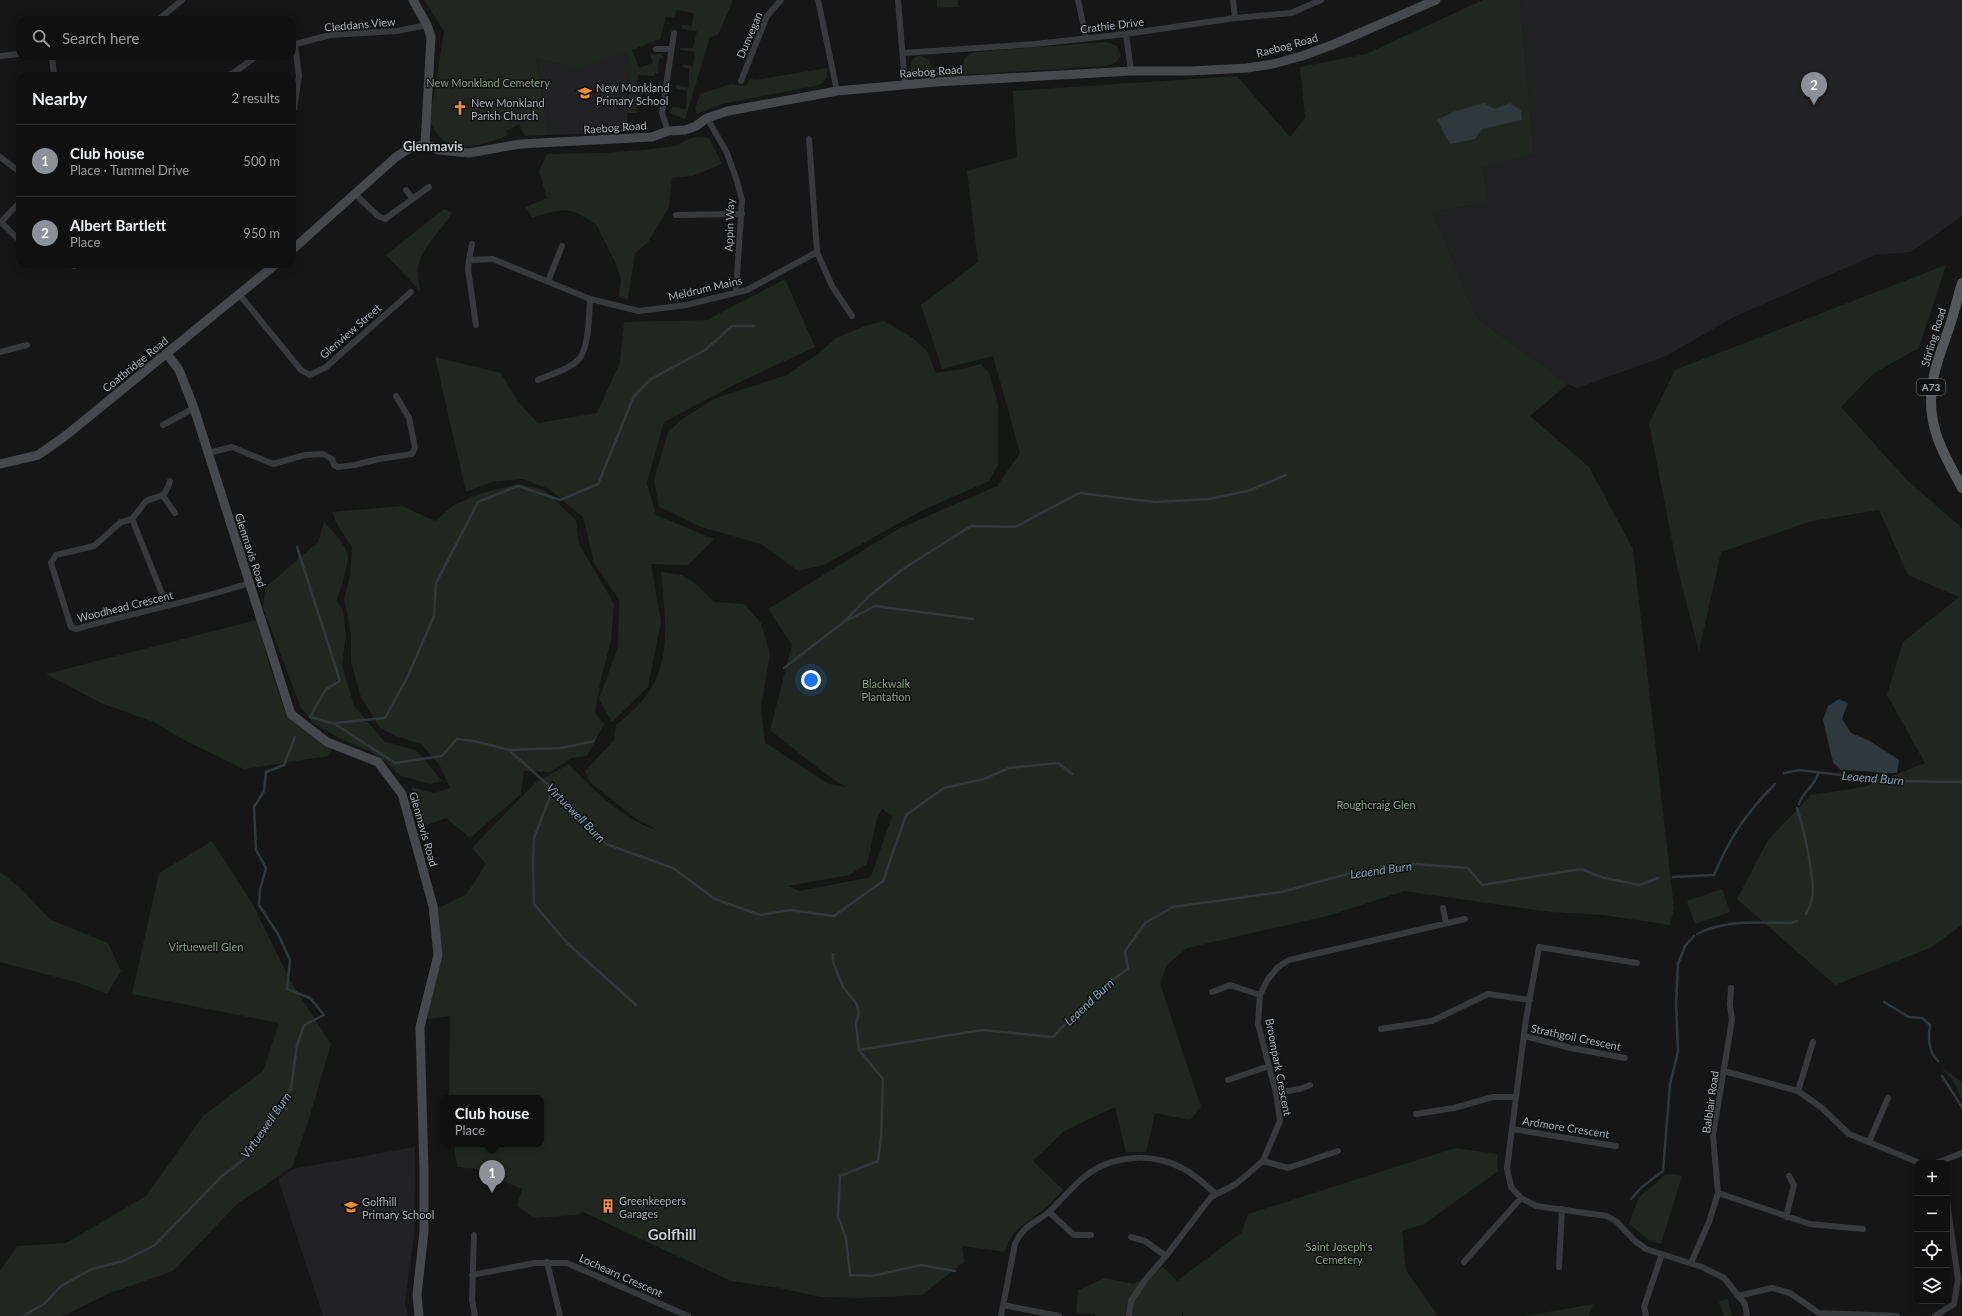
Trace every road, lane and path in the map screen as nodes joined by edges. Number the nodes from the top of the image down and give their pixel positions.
1 (182, 0) edge
2 (413, 0) edge
3 (781, 0) edge
4 (818, 0) edge
5 (898, 0) edge
6 (1078, 0) edge
7 (1233, 0) edge
8 (1321, 0) edge
9 (1436, 0) edge
10 (163, 16) edge
11 (1235, 18) junction
12 (427, 25) junction
13 (674, 33) dead end
14 (1126, 34) junction
15 (1086, 38) junction
16 (296, 44) edge
17 (656, 49) dead end
18 (671, 49) junction
19 (902, 53) junction
20 (16, 54) edge
21 (0, 56) edge
22 (52, 60) edge
23 (251, 60) edge
24 (296, 60) edge
25 (1130, 71) junction
26 (54, 72) edge
27 (235, 72) edge
28 (741, 81) dead end
29 (905, 85) junction
30 (837, 91) junction
31 (296, 96) edge
32 (707, 118) junction
33 (668, 131) junction
34 (809, 139) dead end
35 (425, 144) junction
36 (0, 157) edge
37 (16, 169) edge
38 (429, 187) dead end
39 (406, 190) dead end
40 (355, 194) junction
41 (413, 199) junction
42 (16, 206) edge
43 (742, 214) junction
44 (676, 215) dead end
45 (1, 222) edge
46 (16, 237) edge
47 (472, 244) dead end
48 (296, 246) edge
49 (562, 246) dead end
50 (818, 252) junction
51 (469, 260) junction
52 (271, 268) edge
53 (548, 281) junction
54 (1962, 284) edge
55 (411, 292) dead end
56 (736, 292) junction
57 (239, 294) junction
58 (590, 299) junction
59 (852, 316) dead end
60 (476, 325) dead end
61 (27, 345) dead end
62 (0, 352) edge
63 (167, 354) junction
64 (538, 380) dead end
65 (396, 396) dead end
66 (194, 408) junction
67 (163, 425) dead end
68 (208, 453) junction
69 (0, 464) edge
70 (170, 481) dead end
71 (1962, 488) edge
72 (163, 496) junction
73 (175, 513) dead end
74 (132, 519) junction
75 (249, 583) junction
76 (167, 606) junction
77 (1443, 908) dead end
78 (1465, 919) dead end
79 (1446, 923) junction
80 (1637, 963) dead end
81 (1731, 988) dead end
82 (1212, 992) dead end
83 (1260, 995) junction
84 (1530, 1000) junction
85 (1381, 1028) dead end
86 (1524, 1036) junction
87 (1813, 1042) dead end
88 (1625, 1058) dead end
89 (1269, 1066) junction
90 (1724, 1071) junction
91 (1228, 1080) dead end
92 (1310, 1085) dead end
93 (1798, 1092) junction
94 (1276, 1093) junction
95 (1516, 1097) junction
96 (1888, 1098) dead end
97 (1416, 1114) dead end
98 (1512, 1129) junction
99 (1869, 1142) junction
100 (1616, 1146) dead end
101 (1338, 1151) dead end
102 (1962, 1153) edge
103 (1944, 1160) edge
104 (1263, 1161) junction
105 (1914, 1161) edge
106 (1789, 1176) dead end
107 (1718, 1193) junction
108 (1216, 1194) junction
109 (1521, 1198) junction
110 (1562, 1209) junction
111 (1049, 1212) junction
112 (1786, 1217) junction
113 (1950, 1223) edge
114 (1863, 1229) dead end
115 (474, 1235) dead end
116 (1091, 1235) dead end
117 (1131, 1237) dead end
118 (1662, 1254) junction
119 (1166, 1256) junction
120 (547, 1262) junction
121 (1464, 1262) dead end
122 (1691, 1263) junction
123 (1558, 1268) dead end
124 (472, 1275) junction
125 (1738, 1296) junction
126 (1003, 1305) junction
127 (419, 1316) edge
128 (475, 1316) edge
129 (560, 1316) edge
130 (688, 1316) edge
131 (1001, 1316) edge
132 (1059, 1316) edge
133 (1129, 1316) edge
134 (1646, 1316) edge
135 (1747, 1316) edge
136 (1897, 1316) edge
137 (1935, 1316) edge

1 - 10 street
2 - 12 main road
3 - 28 street, Dunvegan
4 - 30 street
5 - 19 street
6 - 15 street
7 - 11 street
8 - 11 street, Crathie Drive
9 - 25 main road, Raebog Road
11 - 14 street, Crathie Drive
12 - 16 street, Cleddans View
12 - 35 main road
13 - 18 street
14 - 15 street, Crathie Drive
14 - 25 street
15 - 19 street, Crathie Drive
17 - 18 street
18 - 33 street
19 - 29 street
20 - 21 street
22 - 26 street
23 - 27 street
24 - 31 street, Cleddans View
25 - 29 main road, Raebog Road
29 - 30 main road, Raebog Road
30 - 32 main road, Raebog Road
32 - 33 main road, Raebog Road
32 - 43 street, Appin Way
33 - 35 main road, Raebog Road
34 - 50 street
35 - 40 main road
36 - 37 street
38 - 41 street
39 - 41 street
40 - 41 street
40 - 48 main road
42 - 45 street
43 - 44 street
43 - 56 street, Appin Way
45 - 46 street
47 - 51 street
49 - 53 street
50 - 56 street, Meldrum Mains
50 - 59 street
51 - 53 street, Meldrum Mains
51 - 60 street
52 - 57 main road, Coatbridge Road
53 - 58 street, Meldrum Mains
54 - 71 main road, Stirling Road / A73
55 - 57 street, Glenview Street
56 - 58 street, Meldrum Mains
57 - 63 main road, Coatbridge Road
58 - 64 street
61 - 62 street
63 - 66 main road, Glenmavis Road
63 - 69 main road, Coatbridge Road
65 - 68 street
66 - 67 street
66 - 68 main road, Glenmavis Road
68 - 75 main road, Glenmavis Road
70 - 72 street
72 - 73 street
72 - 74 street
74 - 76 street
74 - 76 street, Woodhead Crescent
75 - 76 street, Woodhead Crescent
75 - 127 main road, Glenmavis Road
77 - 79 street
78 - 79 street, Broompark Crescent
79 - 83 street, Broompark Crescent
80 - 84 street
81 - 90 street, Balblair Road
82 - 83 street
83 - 89 street, Broompark Crescent
84 - 85 street
84 - 86 street
86 - 88 street, Strathgoil Crescent
86 - 95 street
87 - 93 street
89 - 91 street
89 - 94 street, Broompark Crescent
90 - 93 street
90 - 107 street, Balblair Road
92 - 94 street
93 - 99 street
94 - 104 street, Broompark Crescent
95 - 97 street
95 - 98 street
96 - 99 street
98 - 100 street, Ardmore Crescent
98 - 109 street
99 - 105 street
101 - 104 street
102 - 103 street
104 - 108 street, Broompark Crescent
106 - 112 street
107 - 112 street
107 - 122 street, Balblair Road
108 - 111 street
108 - 119 street, Broompark Crescent
109 - 110 street
109 - 121 street
110 - 118 street
110 - 123 street
111 - 116 street
111 - 126 street
112 - 114 street
113 - 137 street
115 - 124 street
117 - 119 street
118 - 122 street
118 - 134 street
119 - 133 street, Broompark Crescent
120 - 124 street, Lochearn Crescent
120 - 129 street
120 - 130 street, Lochearn Crescent
122 - 125 street
124 - 128 street
125 - 135 street
125 - 136 street
126 - 131 street
126 - 132 street

